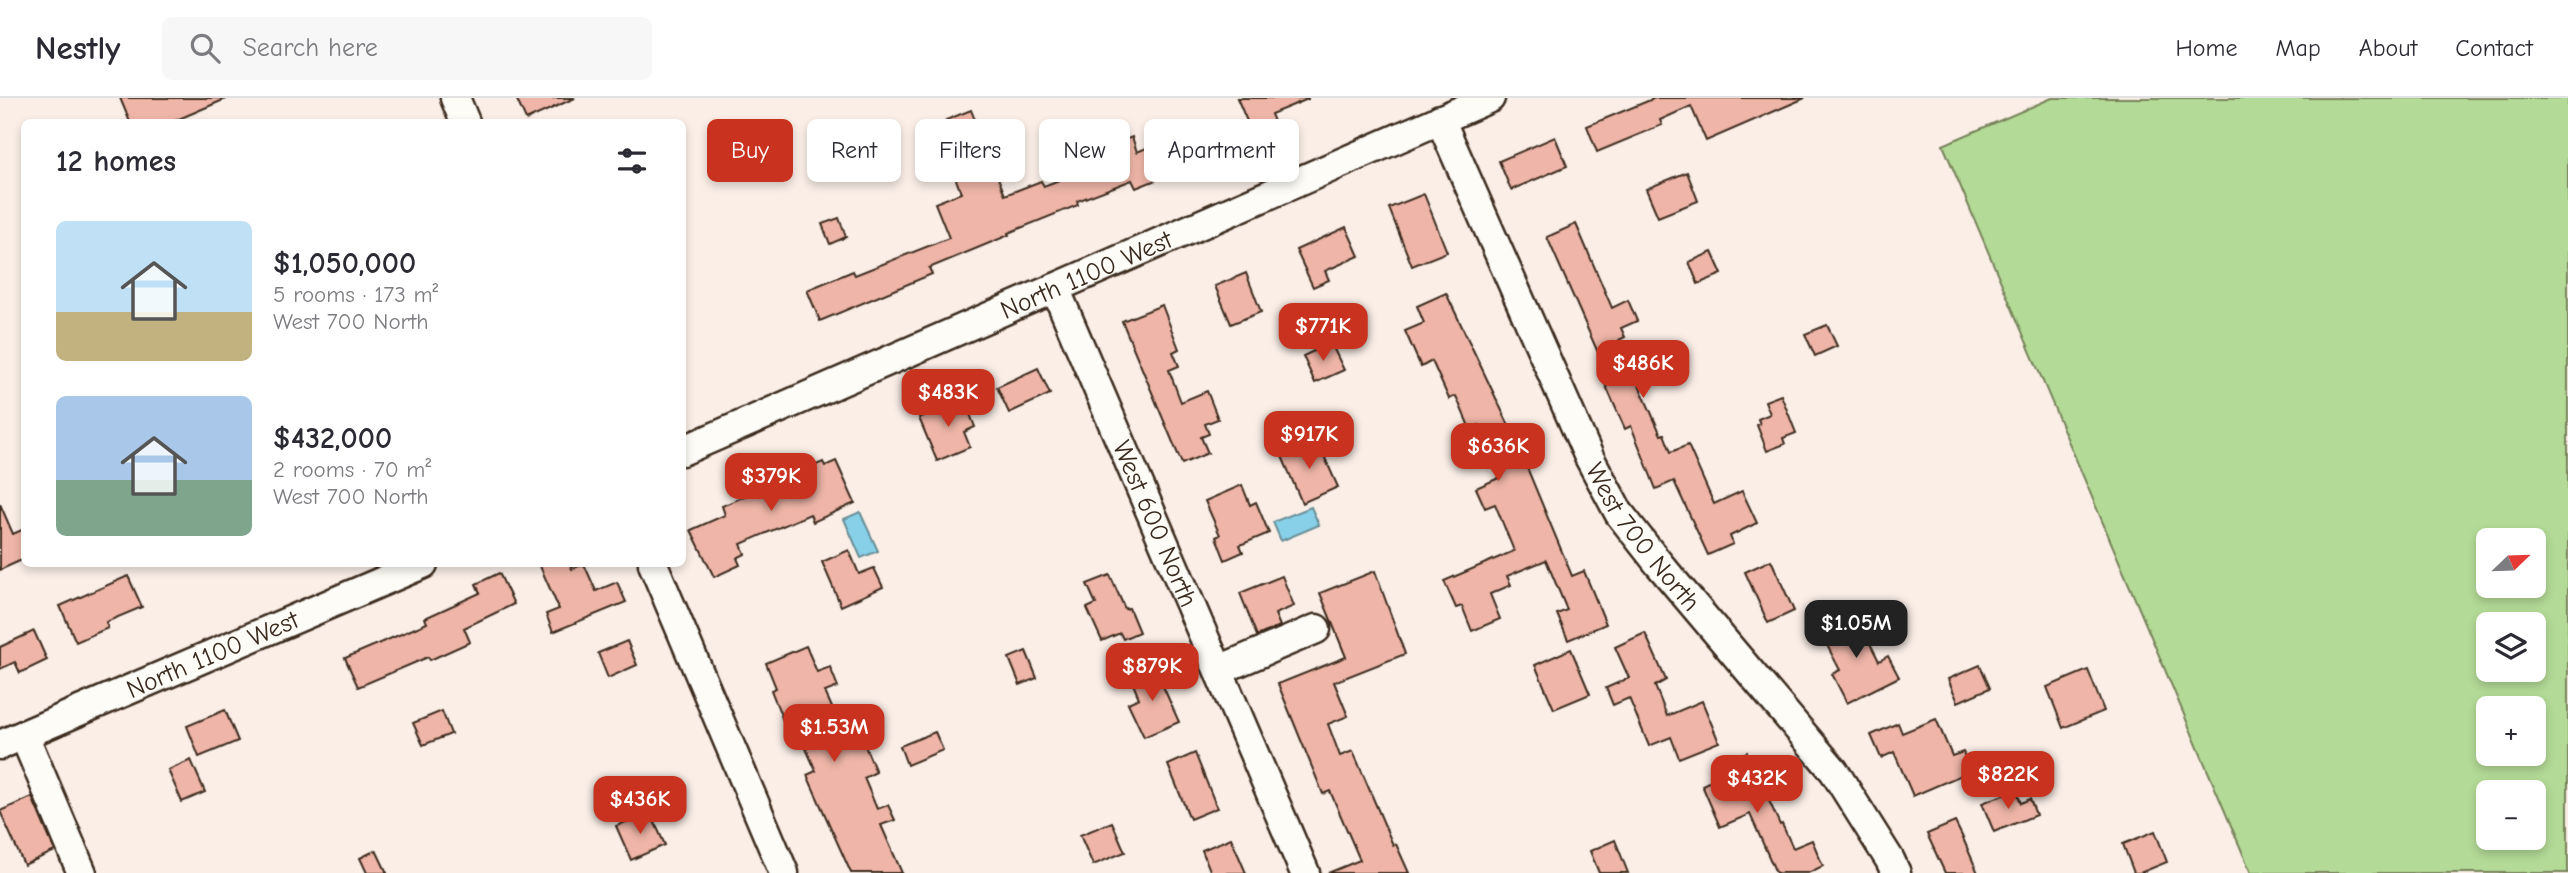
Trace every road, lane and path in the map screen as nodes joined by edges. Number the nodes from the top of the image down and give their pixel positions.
1 (455, 98) edge
2 (1490, 98) edge
3 (464, 119) edge
4 (1440, 119) junction
5 (1055, 288) junction
6 (686, 449) edge
7 (416, 567) edge
8 (654, 567) edge
9 (1316, 629) dead end
10 (1219, 670) junction
11 (12, 740) edge
12 (82, 873) edge
13 (784, 873) edge
14 (1306, 873) edge
15 (1896, 873) edge

1 - 3 street
2 - 4 street, North 1100 West
4 - 5 street, North 1100 West
4 - 15 street, West 700 North
5 - 6 street, North 1100 West
5 - 10 street, West 600 North
7 - 11 street, North 1100 West
8 - 13 street
9 - 10 street
10 - 14 street, West 600 North
11 - 12 street

